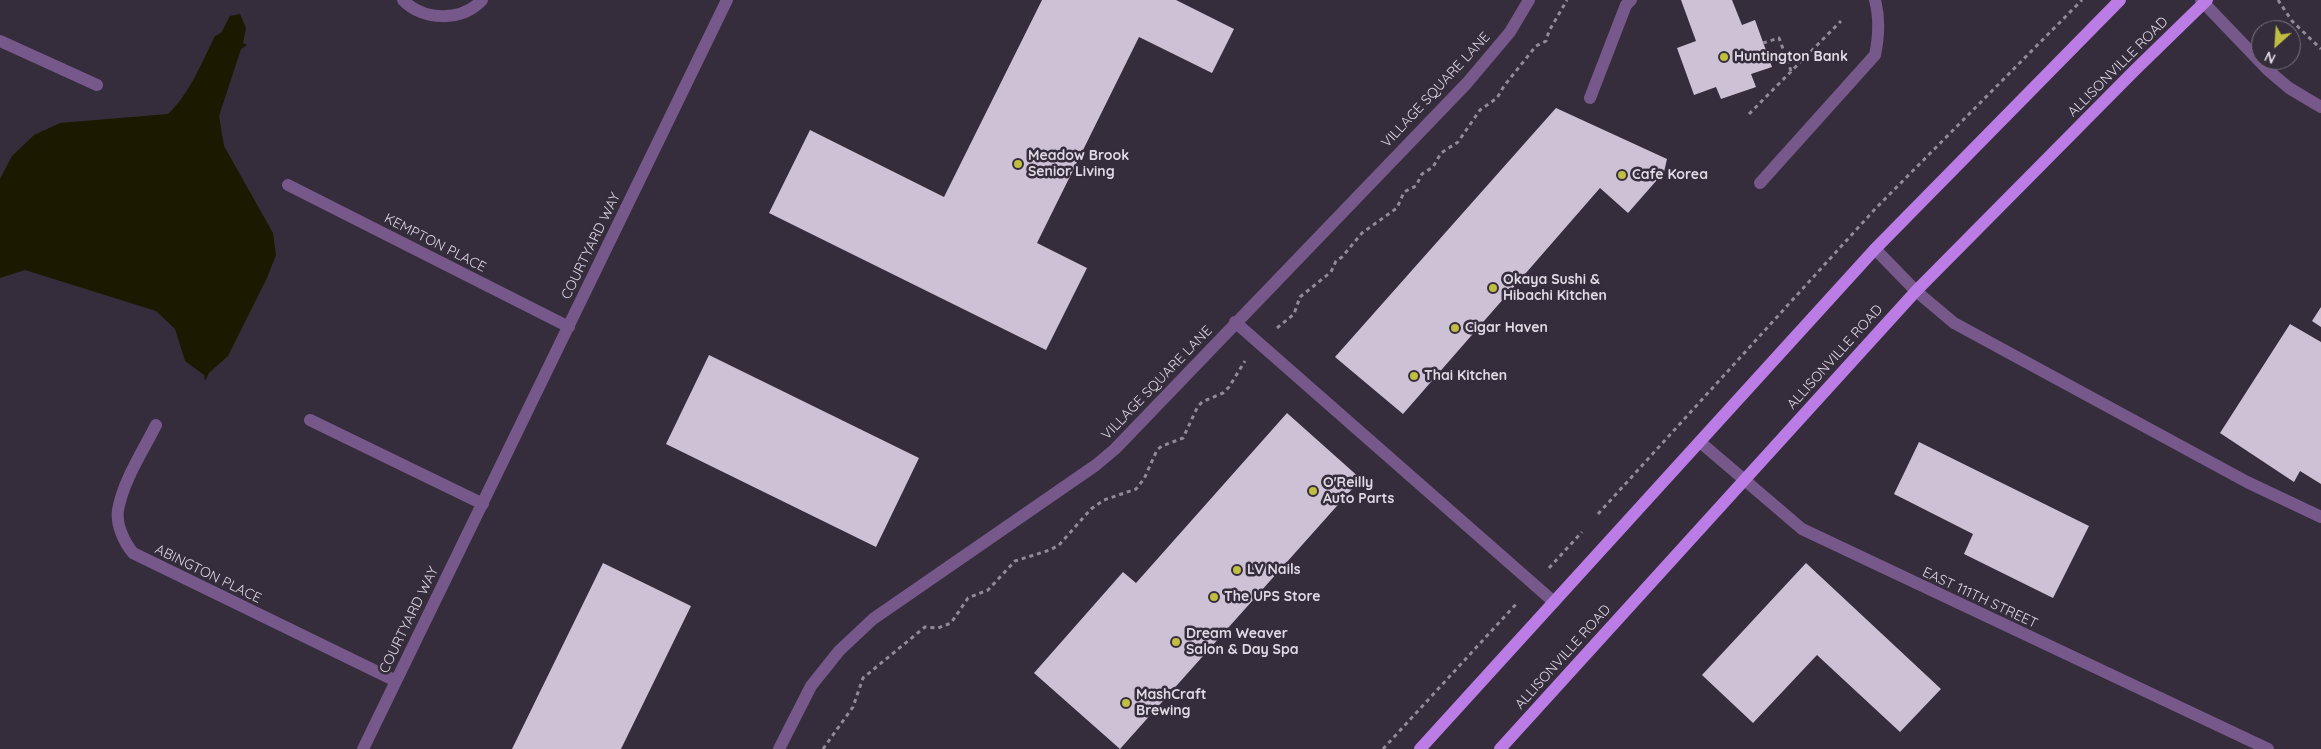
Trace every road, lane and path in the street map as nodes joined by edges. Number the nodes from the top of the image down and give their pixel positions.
1 (403, 0) edge
2 (482, 0) edge
3 (727, 0) edge
4 (1528, 0) edge
5 (1631, 0) edge
6 (1875, 0) edge
7 (2120, 0) edge
8 (2278, 0) edge
9 (2204, 1) edge
10 (1840, 21) dead end
11 (0, 41) edge
12 (1763, 43) dead end
13 (2321, 49) edge
14 (1791, 71) junction
15 (97, 85) dead end
16 (1590, 98) dead end
17 (2321, 107) edge
18 (1749, 114) dead end
19 (1760, 183) dead end
20 (288, 185) dead end
21 (1875, 248) junction
22 (1916, 291) junction
23 (1236, 322) junction
24 (569, 327) junction
25 (310, 420) dead end
26 (156, 425) dead end
27 (1700, 442) junction
28 (1743, 479) junction
29 (483, 504) junction
30 (2321, 517) edge
31 (1554, 602) junction
32 (396, 681) junction
33 (1426, 747) edge
34 (363, 749) edge
35 (779, 749) edge
36 (1500, 749) edge
37 (2268, 749) edge

1 - 2 street
3 - 24 street, COURTYARD WAY
4 - 23 street, VILLAGE SQUARE LANE
5 - 16 street
6 - 19 street
7 - 21 main road
8 - 13 path
9 - 17 street
9 - 22 main road, ALLISONVILLE ROAD
10 - 14 path
11 - 15 street
12 - 14 path
14 - 18 path
20 - 24 street, KEMPTON PLACE
21 - 22 street
21 - 27 main road
22 - 28 main road, ALLISONVILLE ROAD
22 - 30 street
23 - 31 street
23 - 35 street, VILLAGE SQUARE LANE
24 - 29 street, COURTYARD WAY
25 - 29 street
26 - 32 street, ABINGTON PLACE
27 - 28 street, EAST 111TH STREET
27 - 31 main road
28 - 36 main road, ALLISONVILLE ROAD
28 - 37 street, EAST 111TH STREET
29 - 32 street, COURTYARD WAY
31 - 33 main road
32 - 34 street, COURTYARD WAY

